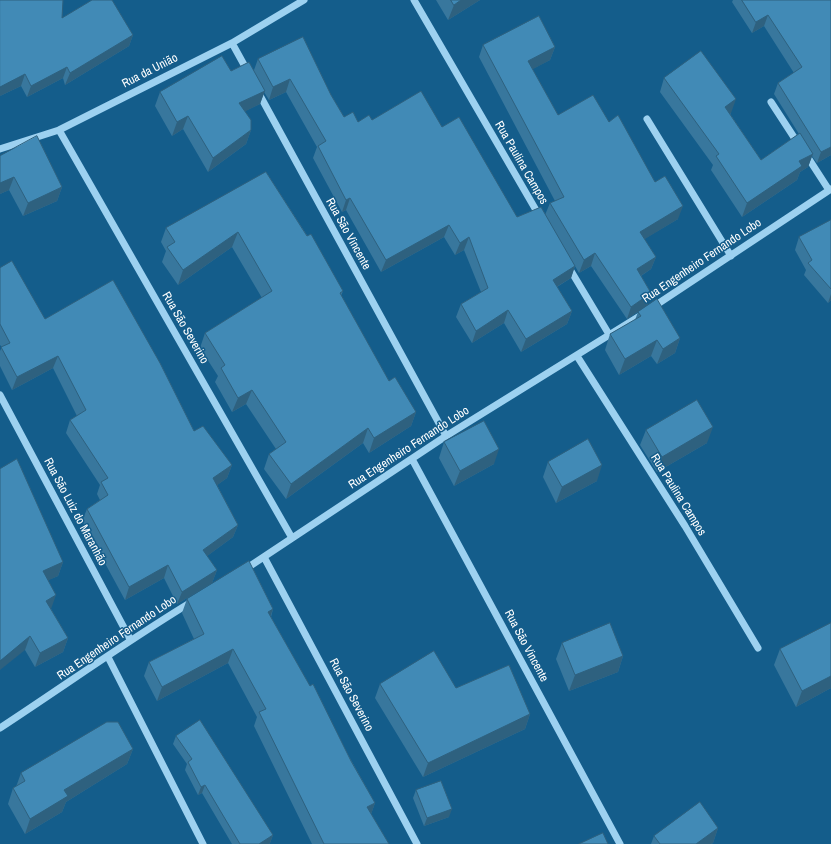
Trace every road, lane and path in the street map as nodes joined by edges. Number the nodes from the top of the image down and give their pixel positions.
1 (304, 0) edge
2 (414, 0) edge
3 (232, 43) junction
4 (251, 78) edge
5 (255, 85) edge
6 (771, 102) dead end
7 (647, 119) dead end
8 (59, 130) junction
9 (0, 149) edge
10 (830, 189) edge
11 (546, 226) edge
12 (731, 256) junction
13 (566, 261) edge
14 (610, 336) junction
15 (577, 356) junction
16 (0, 395) edge
17 (446, 436) junction
18 (412, 459) junction
19 (292, 538) junction
20 (264, 557) junction
21 (237, 574) edge
22 (197, 598) edge
23 (130, 639) junction
24 (758, 648) dead end
25 (108, 657) junction
26 (0, 728) edge
27 (203, 844) edge
28 (417, 844) edge
29 (620, 844) edge

1 - 3 street, Rua da União
2 - 11 street, Rua Paulina Campos
3 - 4 street
3 - 8 street, Rua da União
5 - 17 street, Rua São Vincente
6 - 10 street
7 - 12 street
8 - 9 street, Rua da União
8 - 19 street, Rua São Severino
10 - 12 street, Rua Engenheiro Fernando Lobo
12 - 14 street, Rua Engenheiro Fernando Lobo
13 - 14 street
14 - 15 street, Rua Engenheiro Fernando Lobo
15 - 17 street, Rua Engenheiro Fernando Lobo
15 - 24 street, Rua Paulina Campos
16 - 23 street, Rua São Luiz do Maranhão
17 - 18 street, Rua Engenheiro Fernando Lobo
18 - 19 street, Rua Engenheiro Fernando Lobo
18 - 29 street, Rua São Vincente
19 - 20 street, Rua Engenheiro Fernando Lobo
20 - 21 street, Rua Engenheiro Fernando Lobo
20 - 28 street, Rua São Severino
22 - 23 street, Rua Engenheiro Fernando Lobo
23 - 25 street, Rua Engenheiro Fernando Lobo
25 - 26 street, Rua Engenheiro Fernando Lobo
25 - 27 street

